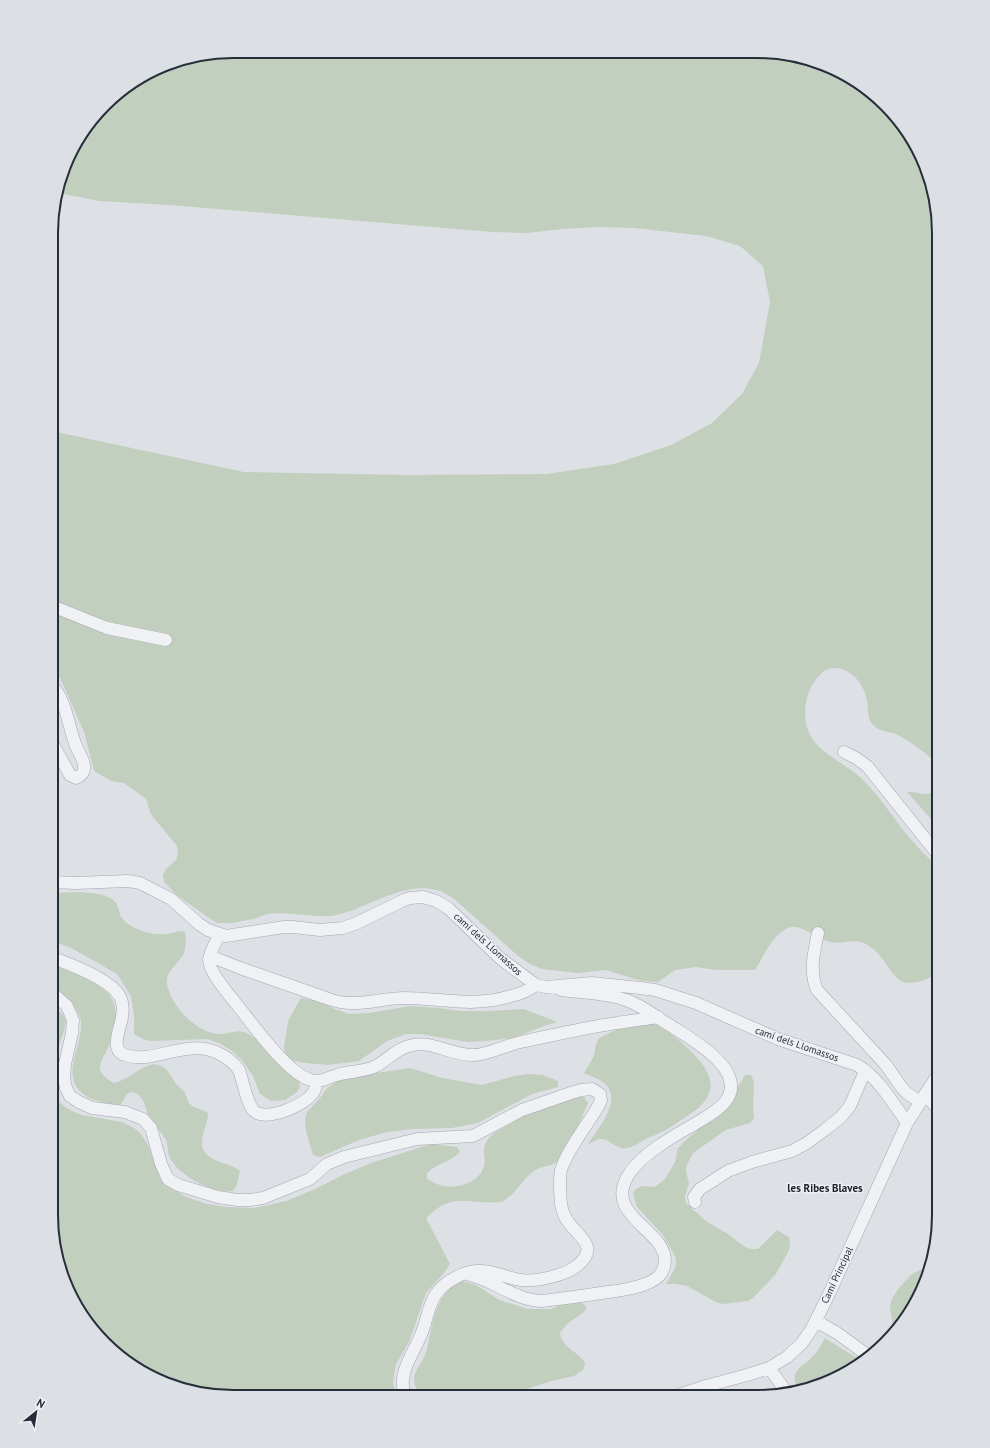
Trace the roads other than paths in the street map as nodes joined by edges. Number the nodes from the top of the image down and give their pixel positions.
1 (58, 608) edge
2 (166, 640) dead end
3 (58, 694) edge
4 (844, 752) dead end
5 (58, 753) edge
6 (932, 847) edge
7 (58, 882) edge
8 (818, 933) dead end
9 (219, 935) junction
10 (210, 956) junction
11 (58, 960) edge
12 (541, 986) junction
13 (58, 998) edge
14 (658, 1017) junction
15 (865, 1070) junction
16 (316, 1081) junction
17 (932, 1083) edge
18 (922, 1098) junction
19 (932, 1105) edge
20 (907, 1123) junction
21 (695, 1202) dead end
22 (465, 1274) junction
23 (816, 1321) junction
24 (865, 1353) edge
25 (769, 1368) junction
26 (784, 1388) edge
27 (404, 1390) edge
28 (694, 1390) edge

1 - 2 street
3 - 5 street
4 - 6 street
7 - 9 street
8 - 18 street
9 - 10 street
9 - 12 street, camí dels Llomassos
10 - 12 street
10 - 16 street
11 - 16 street
12 - 14 street
12 - 15 street, camí dels Llomassos
13 - 22 street
14 - 16 street
14 - 22 street
15 - 20 street, camí dels Llomassos
15 - 21 street
17 - 18 street, Camí Principal
18 - 19 street
18 - 20 street, Camí Principal
20 - 23 street, Camí Principal
22 - 27 street
23 - 24 street
23 - 25 street, Camí Principal
25 - 26 street
25 - 28 street, Camí Principal

